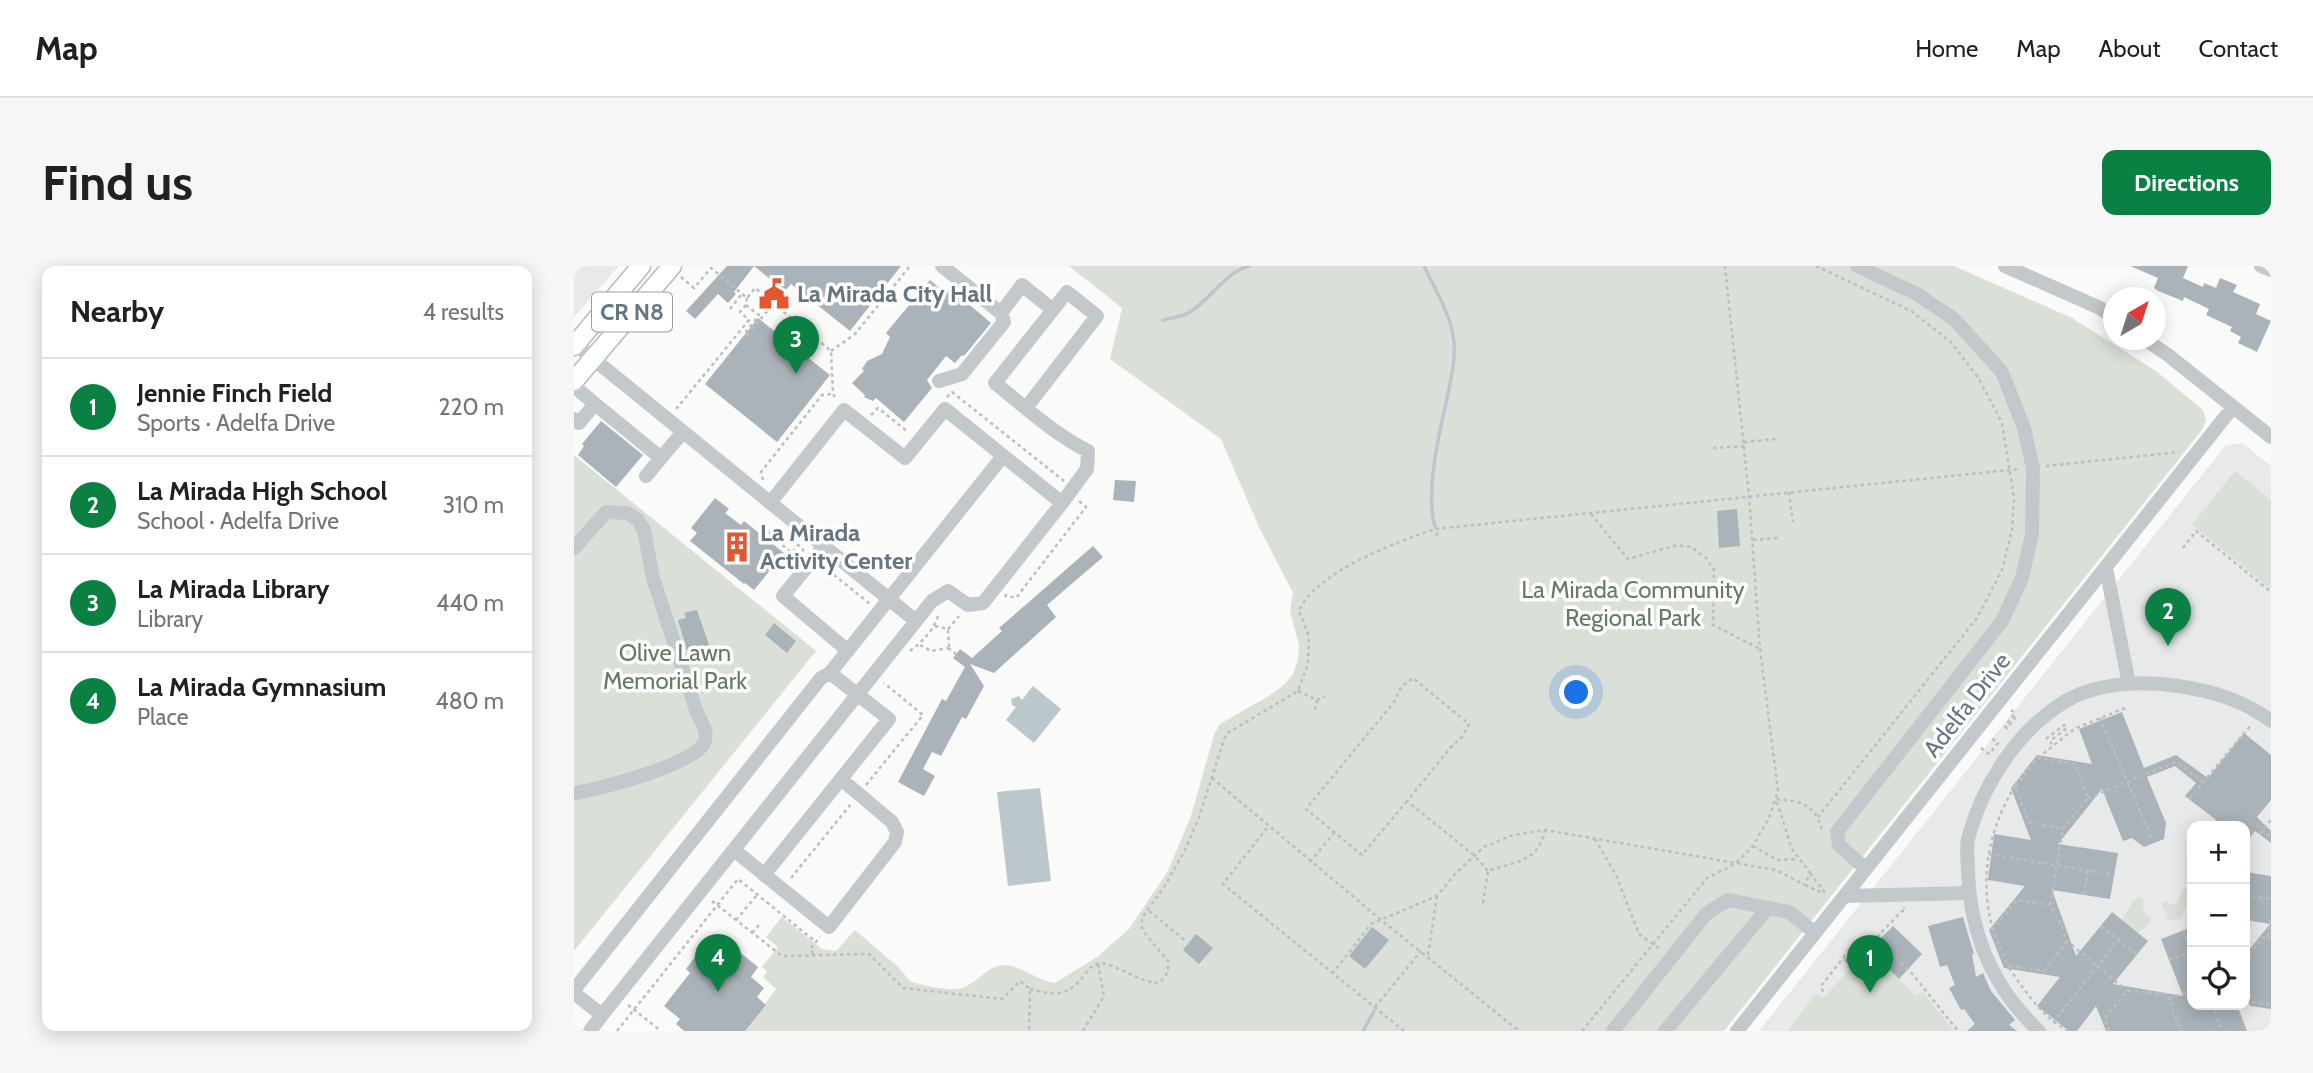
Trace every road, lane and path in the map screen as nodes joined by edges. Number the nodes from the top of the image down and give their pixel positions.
1 (641, 266) edge
2 (672, 266) edge
3 (910, 266) edge
4 (942, 266) edge
5 (1725, 266) edge
6 (1816, 266) edge
7 (1857, 266) edge
8 (2005, 266) edge
9 (2261, 266) edge
10 (2271, 270) edge
11 (685, 281) dead end
12 (742, 294) junction
13 (747, 298) junction
14 (774, 303) junction
15 (746, 305) junction
16 (730, 309) dead end
17 (1053, 310) junction
18 (2103, 311) edge
19 (1001, 313) junction
20 (575, 345) edge
21 (2159, 350) edge
22 (831, 351) junction
23 (593, 359) junction
24 (939, 381) dead end
25 (574, 383) edge
26 (833, 394) junction
27 (667, 401) dead end
28 (595, 404) junction
29 (2233, 407) junction
30 (1026, 408) junction
31 (844, 410) junction
32 (574, 419) edge
33 (683, 432) junction
34 (2271, 437) edge
35 (1776, 439) dead end
36 (1744, 444) junction
37 (1713, 448) dead end
38 (2181, 452) dead end
39 (1003, 456) junction
40 (662, 458) junction
41 (2033, 468) junction
42 (2011, 470) junction
43 (646, 477) dead end
44 (764, 483) dead end
45 (1789, 492) junction
46 (1079, 495) dead end
47 (1749, 496) junction
48 (770, 503) junction
49 (1062, 503) junction
50 (1591, 513) junction
51 (1793, 522) dead end
52 (771, 531) dead end
53 (1778, 538) dead end
54 (1752, 540) junction
55 (824, 547) junction
56 (574, 548) edge
57 (2183, 548) dead end
58 (807, 553) dead end
59 (820, 564) dead end
60 (2105, 568) junction
61 (2271, 592) edge
62 (888, 599) junction
63 (1001, 602) dead end
64 (872, 606) dead end
65 (940, 608) dead end
66 (960, 613) dead end
67 (916, 621) junction
68 (935, 626) junction
69 (948, 629) junction
70 (919, 644) junction
71 (948, 648) junction
72 (1760, 649) junction
73 (848, 651) junction
74 (908, 653) dead end
75 (956, 654) dead end
76 (830, 673) junction
77 (884, 684) dead end
78 (2129, 684) junction
79 (1298, 691) junction
80 (858, 695) junction
81 (1325, 696) dead end
82 (1317, 700) junction
83 (2125, 708) dead end
84 (1315, 710) dead end
85 (2011, 710) dead end
86 (2017, 715) dead end
87 (2100, 718) junction
88 (2271, 721) edge
89 (2250, 726) dead end
90 (1990, 737) dead end
91 (2046, 739) dead end
92 (2052, 744) junction
93 (1981, 748) dead end
94 (2038, 758) junction
95 (2016, 767) dead end
96 (2026, 774) junction
97 (1212, 778) junction
98 (841, 779) junction
99 (2127, 781) junction
100 (2203, 782) junction
101 (2015, 786) junction
102 (864, 788) dead end
103 (574, 793) edge
104 (2088, 798) junction
105 (1776, 799) junction
106 (2189, 799) dead end
107 (853, 801) dead end
108 (1407, 801) junction
109 (2078, 811) junction
110 (2082, 814) dead end
111 (1818, 817) junction
112 (2271, 820) edge
113 (2257, 825) dead end
114 (1268, 827) junction
115 (2063, 829) junction
116 (1545, 830) junction
117 (2263, 830) junction
118 (1334, 833) junction
119 (2260, 834) dead end
120 (1824, 836) dead end
121 (2271, 837) edge
122 (1595, 839) junction
123 (2152, 839) dead end
124 (1753, 846) junction
125 (734, 850) junction
126 (1989, 853) junction
127 (1475, 856) junction
128 (1800, 859) junction
129 (1777, 860) junction
130 (1310, 862) junction
131 (1735, 864) junction
132 (2057, 865) junction
133 (1866, 869) junction
134 (1776, 870) junction
135 (1488, 871) junction
136 (2088, 871) junction
137 (1810, 873) junction
138 (764, 874) junction
139 (2114, 875) dead end
140 (787, 883) dead end
141 (1805, 885) junction
142 (701, 892) junction
143 (1969, 893) junction
144 (757, 895) junction
145 (2084, 895) dead end
146 (1437, 896) junction
147 (1844, 896) junction
148 (2250, 896) edge
149 (2271, 899) edge
150 (1483, 902) dead end
151 (1904, 903) dead end
152 (717, 905) junction
153 (2050, 905) junction
154 (1768, 908) junction
155 (1148, 910) junction
156 (2271, 917) edge
157 (1380, 919) junction
158 (736, 920) junction
159 (759, 925) dead end
160 (2101, 926) dead end
161 (2264, 929) dead end
162 (2269, 929) junction
163 (1993, 930) junction
164 (2183, 930) dead end
165 (752, 933) junction
166 (1815, 933) junction
167 (2122, 935) dead end
168 (2269, 938) edge
169 (1875, 939) junction
170 (2118, 940) junction
171 (2067, 941) junction
172 (1188, 942) dead end
173 (1653, 944) junction
174 (2190, 947) edge
175 (1421, 951) junction
176 (2187, 954) edge
177 (2250, 954) edge
178 (2137, 955) dead end
179 (814, 956) junction
180 (1427, 956) junction
181 (2169, 960) dead end
182 (1098, 963) junction
183 (2008, 966) junction
184 (2097, 967) junction
185 (1332, 974) junction
186 (1030, 989) junction
187 (574, 991) edge
188 (2127, 991) junction
189 (1823, 992) dead end
190 (2187, 992) edge
191 (2250, 996) edge
192 (617, 997) junction
193 (2169, 999) junction
194 (2271, 1005) edge
195 (1375, 1007) junction
196 (634, 1010) junction
197 (2214, 1010) edge
198 (602, 1016) junction
199 (2053, 1023) junction
200 (590, 1031) edge
201 (617, 1031) edge
202 (661, 1031) edge
203 (1029, 1031) edge
204 (1083, 1031) edge
205 (1404, 1031) edge
206 (1519, 1031) edge
207 (1582, 1031) edge
208 (1613, 1031) edge
209 (1665, 1031) edge
210 (1737, 1031) edge
211 (1958, 1031) edge
212 (2039, 1031) edge
213 (2068, 1031) edge
214 (2109, 1031) edge
215 (2180, 1031) edge
216 (2222, 1031) edge

1 - 20 main road, CR N8
2 - 23 main road, CR N8
3 - 22 path
4 - 19 street
5 - 36 path
6 - 42 path
7 - 41 street
8 - 18 street
9 - 10 street
11 - 12 path
12 - 13 path
12 - 16 path
13 - 14 path
13 - 15 path
14 - 15 path
14 - 22 path
15 - 27 path
17 - 19 street
17 - 30 street
17 - 30 street
19 - 24 street
20 - 23 street
21 - 29 street
22 - 26 path
23 - 25 main road, CR N8
23 - 33 street
25 - 28 street
26 - 31 path
26 - 44 path
28 - 32 street
28 - 40 street
29 - 34 street
29 - 60 street, Adelfa Drive
30 - 49 street
31 - 39 street
31 - 48 street
33 - 40 street
33 - 48 street
35 - 36 path
36 - 37 path
36 - 47 path
38 - 41 path
39 - 49 street
39 - 62 street
40 - 43 street
41 - 42 path
41 - 133 street
42 - 45 path
42 - 111 path
45 - 47 path
45 - 51 path
46 - 63 path
47 - 50 path
47 - 54 path
48 - 55 street
49 - 67 street
50 - 72 path
50 - 79 path
52 - 58 path
53 - 54 path
54 - 72 path
55 - 62 street
55 - 73 street
56 - 103 street
57 - 61 path
59 - 64 path
60 - 78 street
60 - 133 street, Adelfa Drive
62 - 67 street
62 - 73 street
65 - 68 path
66 - 69 path
67 - 80 street
68 - 69 path
68 - 70 path
69 - 71 path
70 - 71 path
70 - 74 path
71 - 75 path
72 - 105 path
73 - 76 street
76 - 80 street
76 - 187 street
77 - 102 path
78 - 88 street
78 - 143 street
79 - 82 path
79 - 97 path
80 - 98 street
80 - 125 street
81 - 82 path
82 - 84 path
83 - 87 path
85 - 86 path
87 - 92 path
87 - 99 path
89 - 100 path
90 - 93 path
91 - 92 path
92 - 94 path
94 - 96 path
94 - 104 path
95 - 96 path
96 - 101 path
97 - 114 path
97 - 155 path
98 - 138 street
98 - 138 street
99 - 100 path
99 - 104 path
99 - 123 path
100 - 106 path
101 - 115 path
101 - 126 path
104 - 109 path
105 - 111 path
105 - 124 path
105 - 128 path
107 - 140 path
108 - 118 path
108 - 118 path
108 - 127 path
109 - 110 path
109 - 115 path
111 - 120 path
112 - 117 path
113 - 117 path
114 - 130 path
114 - 185 path
115 - 132 path
116 - 122 path
116 - 127 path
116 - 135 path
117 - 119 path
117 - 121 path
118 - 130 path
122 - 131 path
122 - 173 path
124 - 129 path
124 - 131 path
125 - 138 street
125 - 142 street
126 - 132 path
126 - 163 path
127 - 135 path
127 - 146 path
128 - 129 path
128 - 137 path
129 - 134 path
130 - 157 path
131 - 134 path
131 - 173 path
132 - 136 path
132 - 153 path
133 - 147 street, Adelfa Drive
134 - 141 path
135 - 150 path
136 - 139 path
136 - 145 path
137 - 141 path
137 - 141 path
142 - 152 path
142 - 192 street
143 - 147 street
143 - 212 street
144 - 152 path
144 - 158 path
144 - 179 path
146 - 157 path
146 - 180 path
147 - 166 street, Adelfa Drive
148 - 149 path
151 - 169 path
152 - 158 path
152 - 196 path
153 - 163 path
153 - 171 path
154 - 166 street
154 - 208 street
154 - 209 street
155 - 172 path
155 - 182 path
156 - 162 path
157 - 175 path
157 - 185 path
158 - 165 path
159 - 165 path
160 - 170 path
161 - 162 path
162 - 168 path
163 - 183 path
164 - 174 path
165 - 179 path
166 - 210 street, Adelfa Drive
167 - 170 path
168 - 177 path
169 - 189 path
169 - 211 path
170 - 178 path
170 - 184 path
171 - 183 path
171 - 184 path
173 - 207 path
175 - 180 path
175 - 195 path
176 - 181 path
179 - 186 path
180 - 206 path
182 - 186 path
182 - 204 path
183 - 199 path
184 - 188 path
184 - 199 path
185 - 195 path
186 - 203 path
187 - 198 street
188 - 193 path
188 - 214 path
190 - 193 path
191 - 194 path
192 - 196 path
192 - 198 street
193 - 215 path
195 - 205 path
196 - 201 path
196 - 202 path
197 - 216 path
198 - 200 street
199 - 213 path

